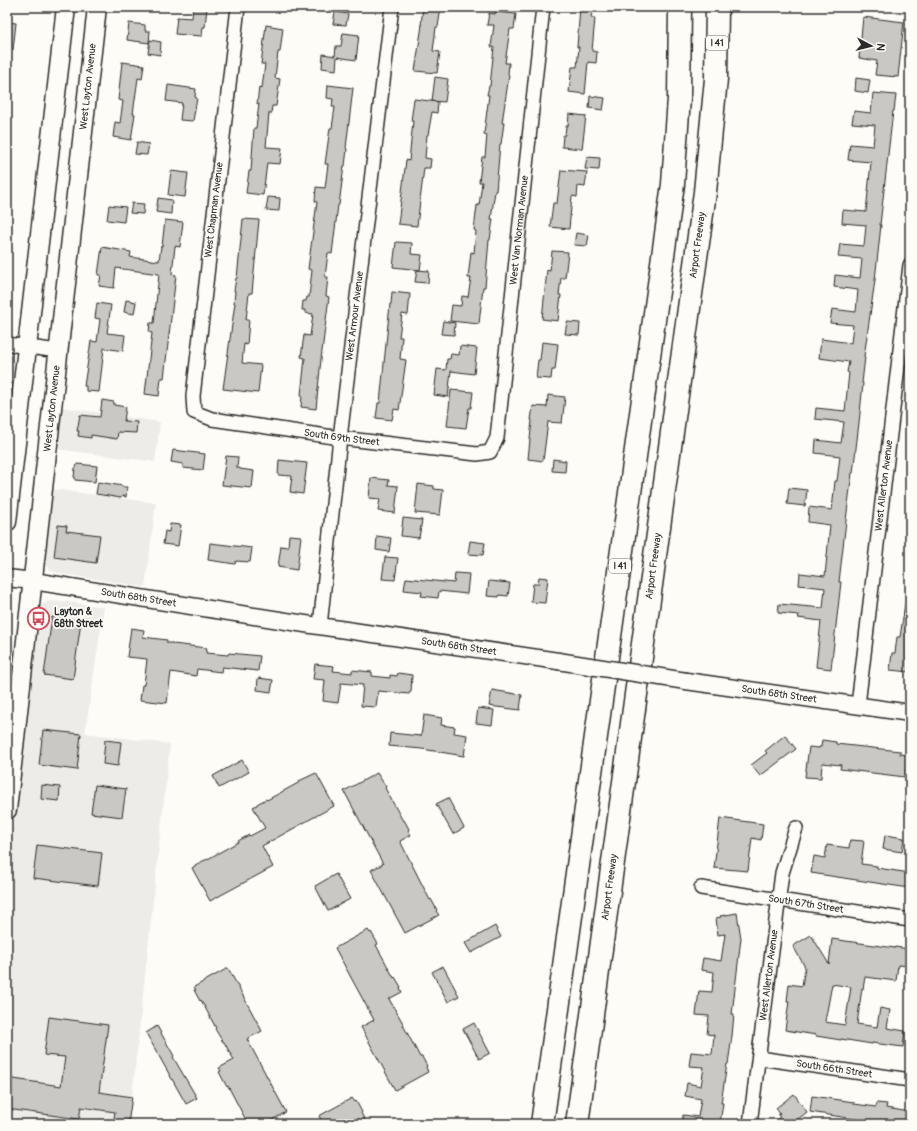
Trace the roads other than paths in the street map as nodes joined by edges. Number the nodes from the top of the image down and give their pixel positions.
1 (66, 7) edge
2 (97, 7) edge
3 (238, 7) edge
4 (392, 7) edge
5 (543, 7) edge
6 (680, 7) edge
7 (717, 7) edge
8 (910, 265) edge
9 (7, 344) edge
10 (28, 347) junction
11 (58, 351) junction
12 (194, 412) joint
13 (340, 438) junction
14 (490, 452) joint
15 (7, 522) edge
16 (7, 578) edge
17 (34, 581) junction
18 (320, 626) junction
19 (858, 705) junction
20 (910, 713) edge
21 (7, 810) edge
22 (796, 828) dead end
23 (701, 888) dead end
24 (778, 900) junction
25 (910, 920) edge
26 (759, 1058) junction
27 (910, 1080) edge
28 (542, 1124) edge
29 (577, 1124) edge
30 (750, 1124) edge

1 - 10 main road
2 - 11 main road, West Layton Avenue
3 - 12 street, West Chapman Avenue
4 - 13 street, West Armour Avenue
5 - 14 street, West Van Norman Avenue
6 - 28 highway, I 41
7 - 29 highway, Airport Freeway / I 41
8 - 19 street, West Allerton Avenue
9 - 10 street
10 - 11 street
10 - 15 main road
11 - 17 main road, West Layton Avenue
12 - 13 street, South 69th Street
13 - 14 street, South 69th Street
13 - 18 street, West Armour Avenue
16 - 17 street, South 68th Street
17 - 18 street, South 68th Street
17 - 21 main road, West Layton Avenue
18 - 19 street, South 68th Street, bridge
19 - 20 street, South 68th Street
22 - 24 street, West Allerton Avenue
23 - 24 street, South 67th Street
24 - 25 street, South 67th Street
24 - 26 street, West Allerton Avenue
26 - 27 street, South 66th Street
26 - 30 street, West Allerton Avenue

